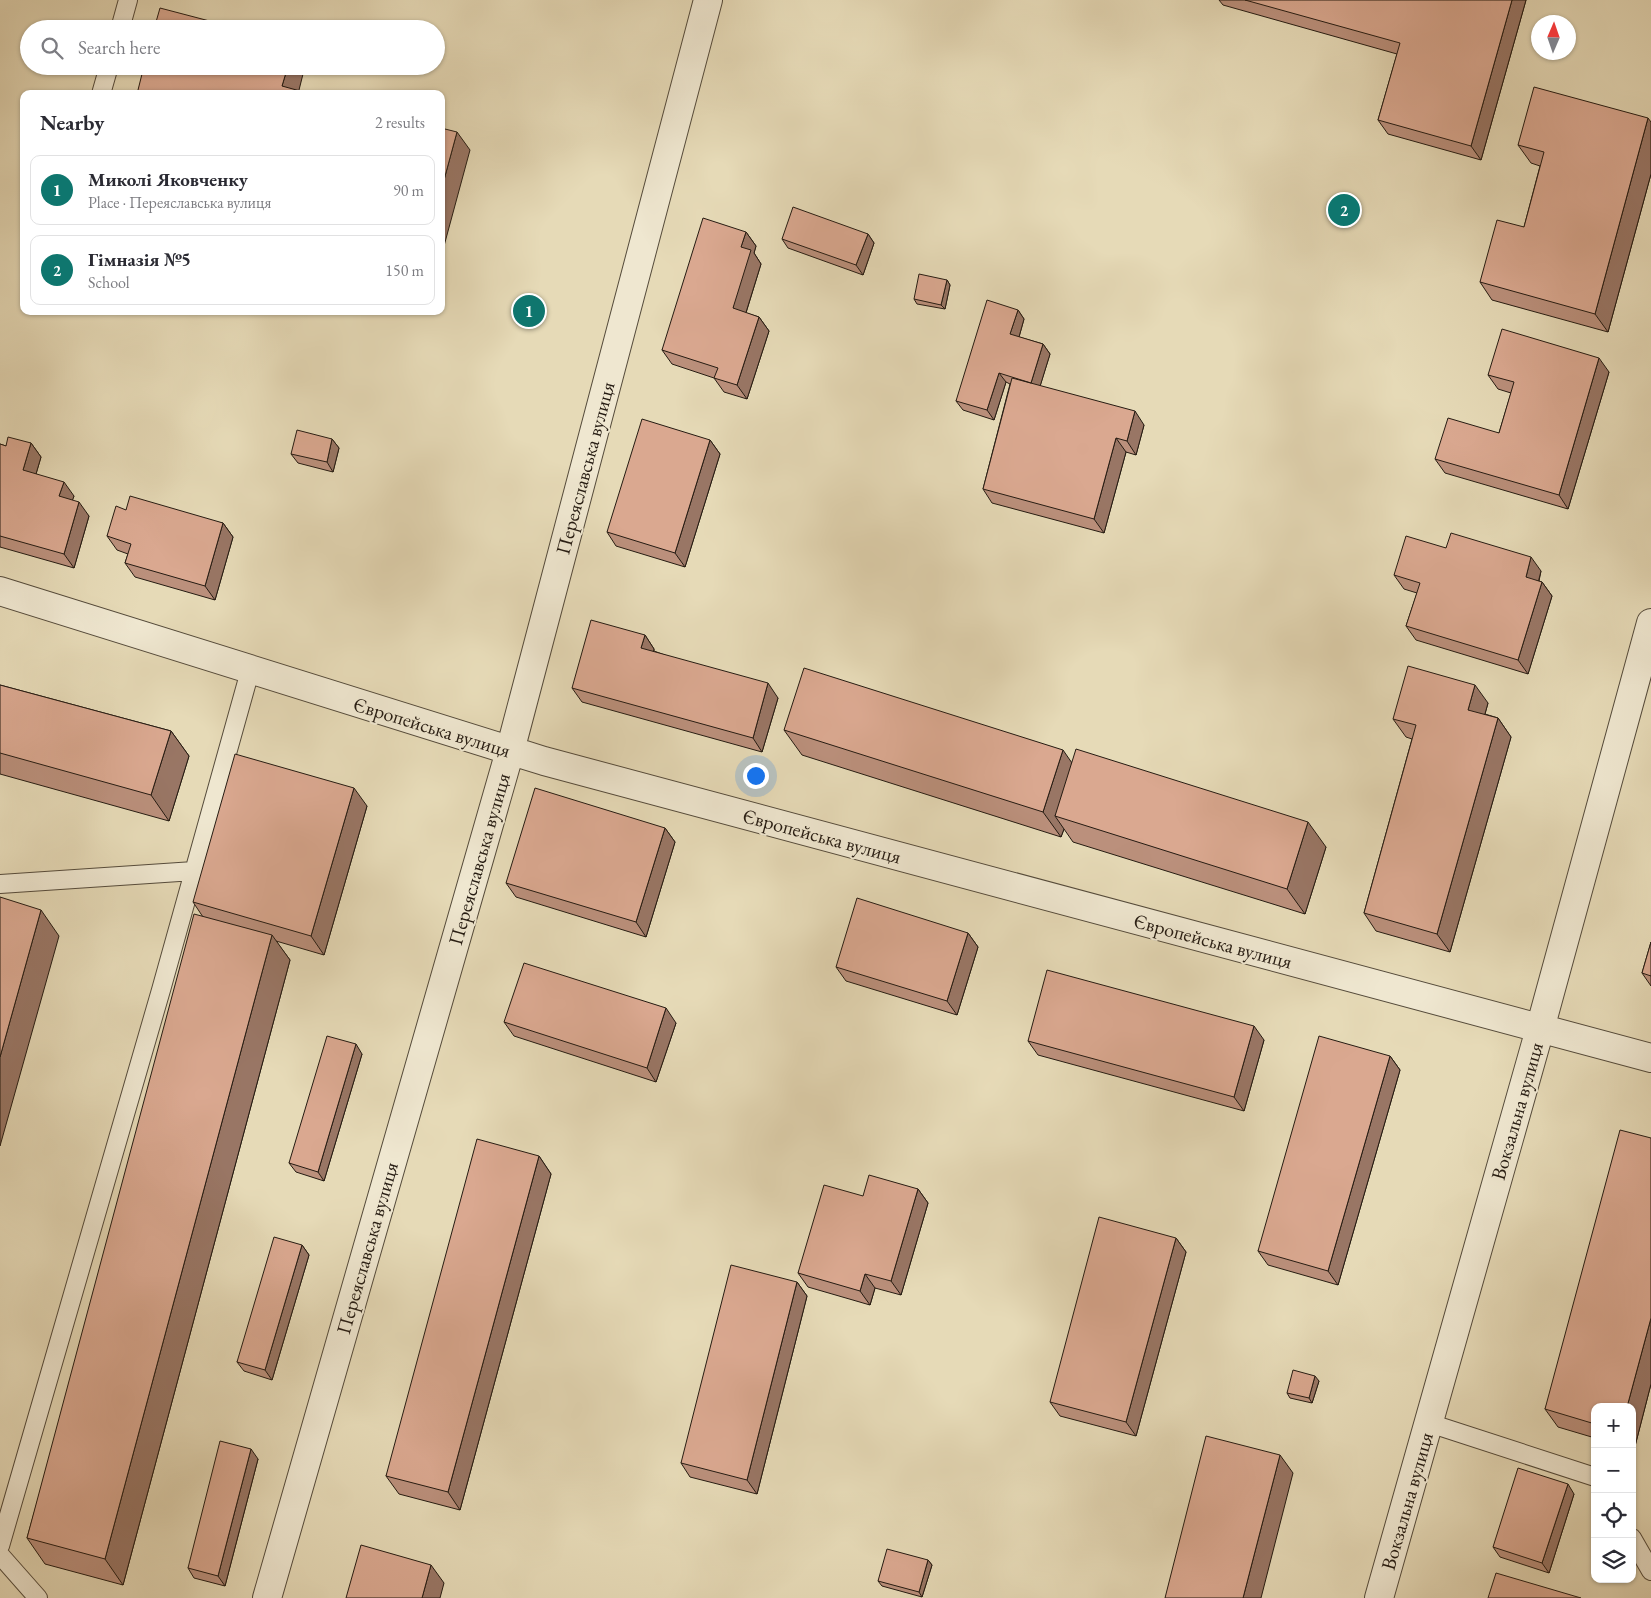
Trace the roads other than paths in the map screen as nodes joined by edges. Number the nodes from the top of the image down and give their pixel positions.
1 (128, 0) edge
2 (708, 0) edge
3 (122, 20) edge
4 (106, 75) edge
5 (102, 90) edge
6 (0, 592) edge
7 (1651, 623) edge
8 (250, 670) junction
9 (510, 751) junction
10 (194, 871) junction
11 (0, 884) edge
12 (1540, 1029) junction
13 (1651, 1058) edge
14 (1429, 1423) junction
15 (1591, 1476) edge
16 (1636, 1545) edge
17 (0, 1546) edge
18 (0, 1555) edge
19 (1651, 1571) edge
20 (38, 1598) edge
21 (267, 1598) edge
22 (1380, 1598) edge

1 - 3 lane
2 - 9 street, Переяславська вулиця
4 - 5 lane
6 - 8 street, Європейська вулиця
7 - 12 street, Вокзальна вулиця
8 - 9 street, Європейська вулиця
8 - 10 lane
9 - 12 street, Європейська вулиця
9 - 21 street, Переяславська вулиця
10 - 11 lane
10 - 17 lane
12 - 13 street, Європейська вулиця
12 - 14 street, Вокзальна вулиця
14 - 15 lane
14 - 22 street, Вокзальна вулиця
16 - 19 lane
18 - 20 lane

